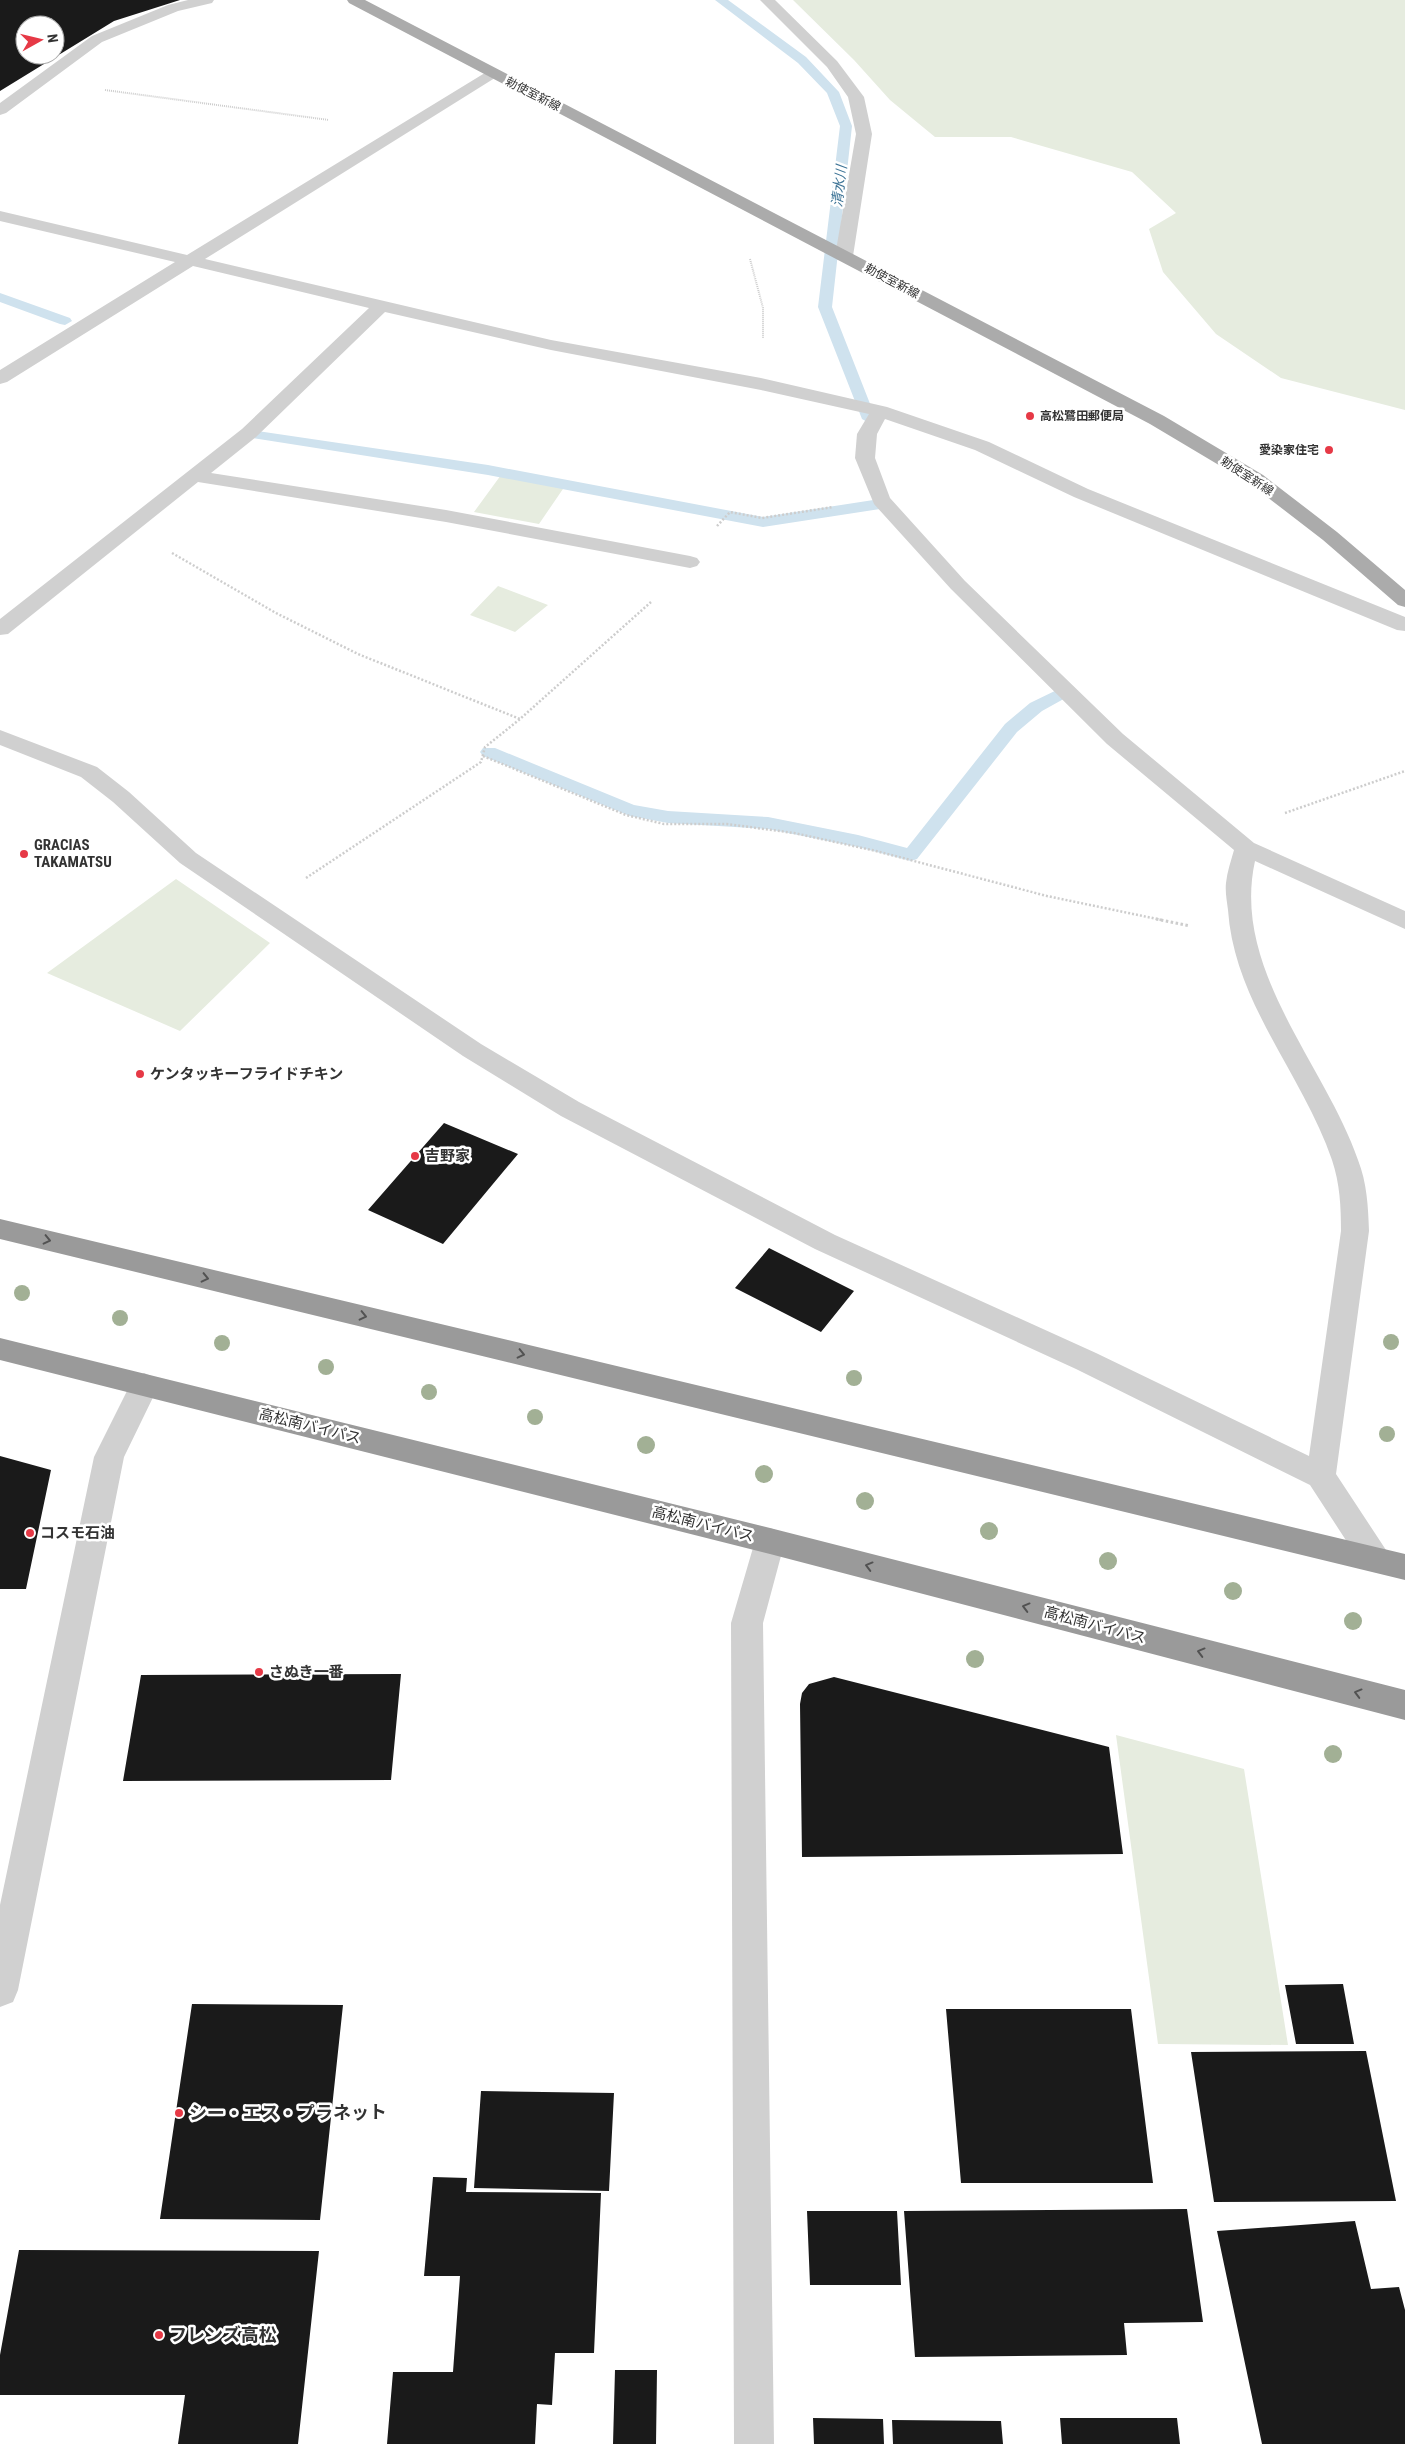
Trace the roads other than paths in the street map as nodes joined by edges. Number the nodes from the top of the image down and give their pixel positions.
1 (207, 0) edge
2 (354, 0) edge
3 (767, 0) edge
4 (493, 73) junction
5 (0, 110) edge
6 (0, 216) edge
7 (843, 255) junction
8 (192, 261) junction
9 (381, 306) junction
10 (0, 378) edge
11 (880, 412) junction
12 (195, 476) junction
13 (690, 562) road end
14 (1405, 601) edge
15 (1405, 625) edge
16 (0, 629) edge
17 (0, 737) edge
18 (1246, 848) junction
19 (1405, 921) edge
20 (0, 1229) edge
21 (0, 1349) edge
22 (144, 1385) junction
23 (1321, 1476) junction
24 (770, 1541) junction
25 (1375, 1559) junction
26 (1405, 1567) edge
27 (1405, 1705) edge
28 (4, 1954) edge
29 (0, 1990) edge
30 (754, 2444) edge

1 - 5 street
2 - 4 main road, 勅使室新線
3 - 7 street
4 - 7 main road, 勅使室新線
4 - 8 street
6 - 8 street
7 - 14 main road, 勅使室新線
8 - 9 street
8 - 10 street
9 - 11 street
9 - 12 street
11 - 15 street
11 - 18 street
12 - 13 street
12 - 16 street
17 - 23 street
18 - 19 street
18 - 23 street
20 -> 25 highway
21 - 22 highway, 高松南バイパス
22 - 24 highway, 高松南バイパス
22 - 28 street
23 - 25 street
27 -> 24 highway, 高松南バイパス
24 - 30 street
25 - 26 highway
28 - 29 street

